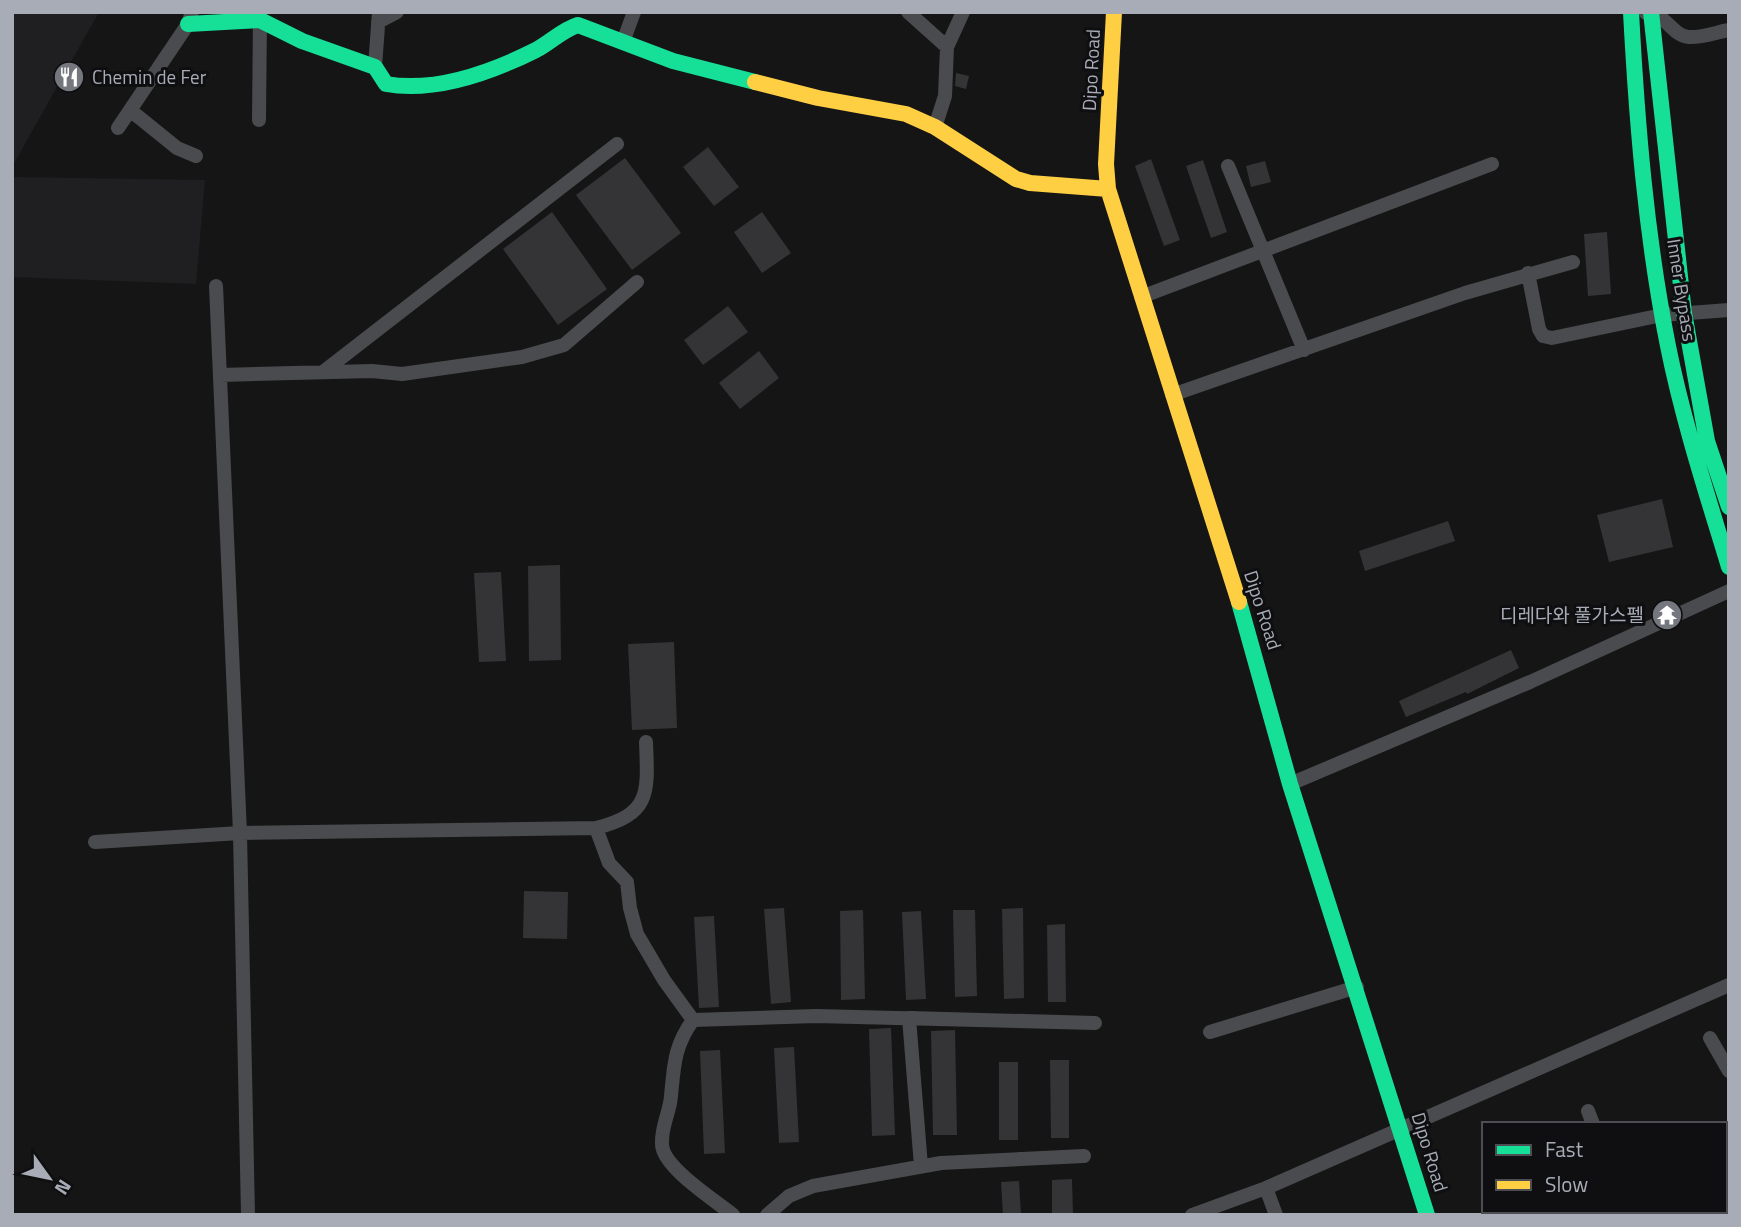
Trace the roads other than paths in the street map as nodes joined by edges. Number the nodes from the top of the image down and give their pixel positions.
1 (397, 12) edge
2 (634, 12) edge
3 (908, 12) edge
4 (963, 12) edge
5 (1114, 12) edge
6 (1631, 13) edge
7 (1651, 13) edge
8 (260, 16) edge
9 (379, 17) edge
10 (190, 18) edge
11 (569, 20) edge
12 (1729, 30) edge
13 (623, 42) junction
14 (947, 47) junction
15 (375, 67) junction
16 (130, 110) junction
17 (259, 120) dead end
18 (935, 127) junction
19 (118, 128) dead end
20 (617, 144) dead end
21 (196, 156) dead end
22 (1492, 164) dead end
23 (1228, 166) dead end
24 (1108, 189) junction
25 (1263, 251) junction
26 (1573, 262) dead end
27 (1528, 273) junction
28 (636, 282) dead end
29 (216, 286) dead end
30 (1141, 297) junction
31 (1729, 310) edge
32 (1684, 313) junction
33 (1662, 315) junction
34 (1304, 350) junction
35 (323, 372) junction
36 (220, 375) junction
37 (1172, 395) junction
38 (1729, 507) edge
39 (1729, 567) edge
40 (1729, 591) edge
41 (646, 742) dead end
42 (1290, 784) junction
43 (596, 828) junction
44 (240, 833) junction
45 (95, 842) dead end
46 (1729, 985) edge
47 (1357, 987) junction
48 (916, 1019) junction
49 (693, 1020) junction
50 (1210, 1032) dead end
51 (1710, 1038) dead end
52 (1729, 1071) edge
53 (1401, 1128) junction
54 (1084, 1156) dead end
55 (921, 1166) junction
56 (1266, 1188) junction
57 (1215, 1211) edge
58 (248, 1215) edge
59 (733, 1215) edge
60 (767, 1215) edge
61 (1192, 1215) edge
62 (1276, 1215) edge
63 (1427, 1215) edge

1 - 9 street
2 - 13 street
3 - 14 street
4 - 14 street
5 - 24 main road, Dipo Road
6 - 7 street
6 - 33 main road, Inner Bypass
7 - 12 street
7 - 32 main road, Inner Bypass
8 - 10 main road
8 - 15 main road
8 - 17 street
9 - 15 street
10 - 16 street
11 - 13 main road
11 - 15 main road
13 - 18 main road
14 - 18 street
16 - 19 street
16 - 21 street
18 - 24 main road
20 - 35 street
22 - 25 street
23 - 25 street
24 - 30 main road, Dipo Road
25 - 30 street
25 - 34 street
26 - 27 street
27 - 33 street
27 - 34 street
28 - 35 street
29 - 36 street
30 - 37 main road, Dipo Road
31 - 32 street
32 - 33 street
32 - 38 main road, Inner Bypass
33 - 39 main road, Inner Bypass
34 - 37 street
35 - 36 street
36 - 44 street
37 - 42 main road, Dipo Road
40 - 42 street
41 - 43 street
42 - 47 main road, Dipo Road
43 - 44 street
43 - 49 street
44 - 45 street
44 - 58 street
46 - 53 street
47 - 50 street
47 - 53 main road, Dipo Road
48 - 48 street
48 - 49 street
48 - 55 street
49 - 59 street
51 - 52 street
53 - 56 street
53 - 63 main road, Dipo Road
54 - 55 street
55 - 60 street
56 - 57 street
56 - 62 street
57 - 61 street

